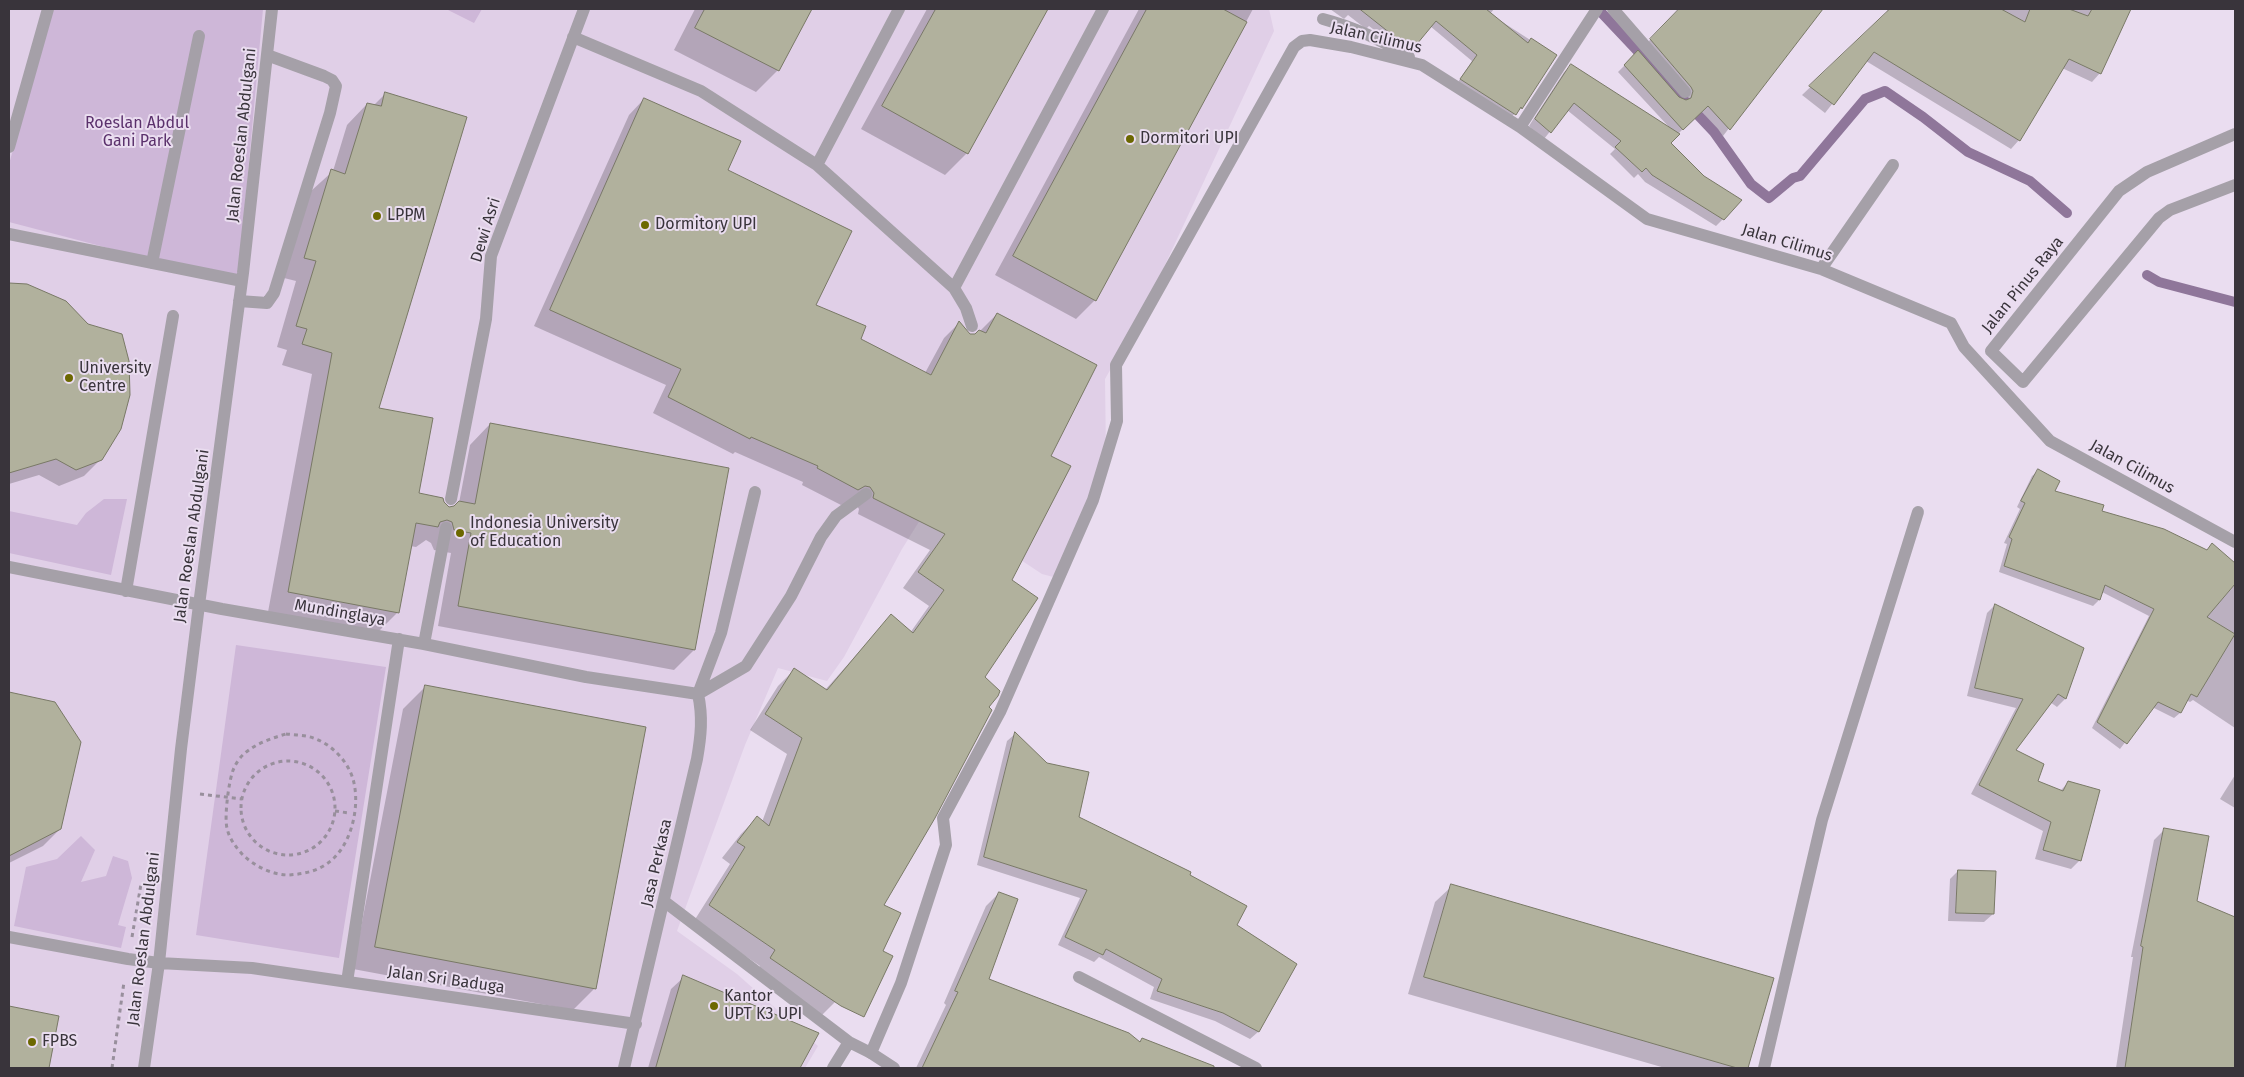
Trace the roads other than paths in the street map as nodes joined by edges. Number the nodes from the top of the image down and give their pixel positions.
1 (48, 9) edge
2 (272, 9) edge
3 (584, 9) edge
4 (899, 9) edge
5 (1103, 9) edge
6 (1597, 9) edge
7 (1613, 9) edge
8 (1323, 19) dead end
9 (199, 36) dead end
10 (573, 38) junction
11 (267, 55) junction
12 (1422, 65) junction
13 (1685, 92) dead end
14 (1520, 127) junction
15 (2235, 134) edge
16 (9, 147) edge
17 (1893, 165) dead end
18 (817, 166) junction
19 (2235, 185) edge
20 (9, 234) edge
21 (152, 263) junction
22 (1821, 269) junction
23 (242, 281) junction
24 (954, 288) junction
25 (240, 301) junction
26 (174, 316) dead end
27 (972, 326) dead end
28 (755, 492) dead end
29 (866, 494) dead end
30 (451, 499) dead end
31 (1918, 512) dead end
32 (446, 528) dead end
33 (2235, 542) edge
34 (9, 567) edge
35 (126, 591) junction
36 (199, 605) junction
37 (399, 639) junction
38 (424, 644) junction
39 (698, 694) junction
40 (665, 902) junction
41 (9, 937) edge
42 (159, 963) junction
43 (1079, 977) dead end
44 (347, 982) junction
45 (636, 1024) junction
46 (850, 1042) junction
47 (871, 1053) junction
48 (144, 1068) edge
49 (624, 1068) edge
50 (833, 1068) edge
51 (894, 1068) edge
52 (1256, 1068) edge
53 (1764, 1068) edge

1 - 16 street
2 - 11 street, Jalan Roeslan Abdulgani
3 - 10 street, Dewi Asri
4 - 18 street
5 - 24 street
6 - 14 street
7 - 13 street
8 - 12 street
9 - 21 street
10 - 18 street
10 - 30 street, Dewi Asri
11 - 23 street, Jalan Roeslan Abdulgani
11 - 25 street
12 - 14 street, Jalan Cilimus
12 - 47 street, Jalan Cilimus
14 - 22 street, Jalan Cilimus
15 - 19 street, Jalan Pinus Raya
17 - 22 street
18 - 24 street
20 - 21 street
21 - 23 street
22 - 33 street, Jalan Cilimus
23 - 25 street, Jalan Roeslan Abdulgani
24 - 27 street
25 - 36 street, Jalan Roeslan Abdulgani
26 - 35 street
28 - 39 street
29 - 39 street
31 - 53 street
32 - 38 street
34 - 35 street, Mundinglaya
35 - 36 street, Mundinglaya
36 - 37 street, Mundinglaya
36 - 42 street, Jalan Roeslan Abdulgani
37 - 38 street, Mundinglaya
37 - 44 street
38 - 39 street, Mundinglaya
39 - 40 street, Jasa Perkasa
40 - 45 street, Jasa Perkasa
40 - 46 street
41 - 42 street
42 - 44 street, Jalan Sri Baduga
42 - 48 street, Jalan Roeslan Abdulgani
43 - 52 street
44 - 45 street, Jalan Sri Baduga
45 - 49 street, Jasa Perkasa
46 - 47 street
46 - 50 street
47 - 51 street

